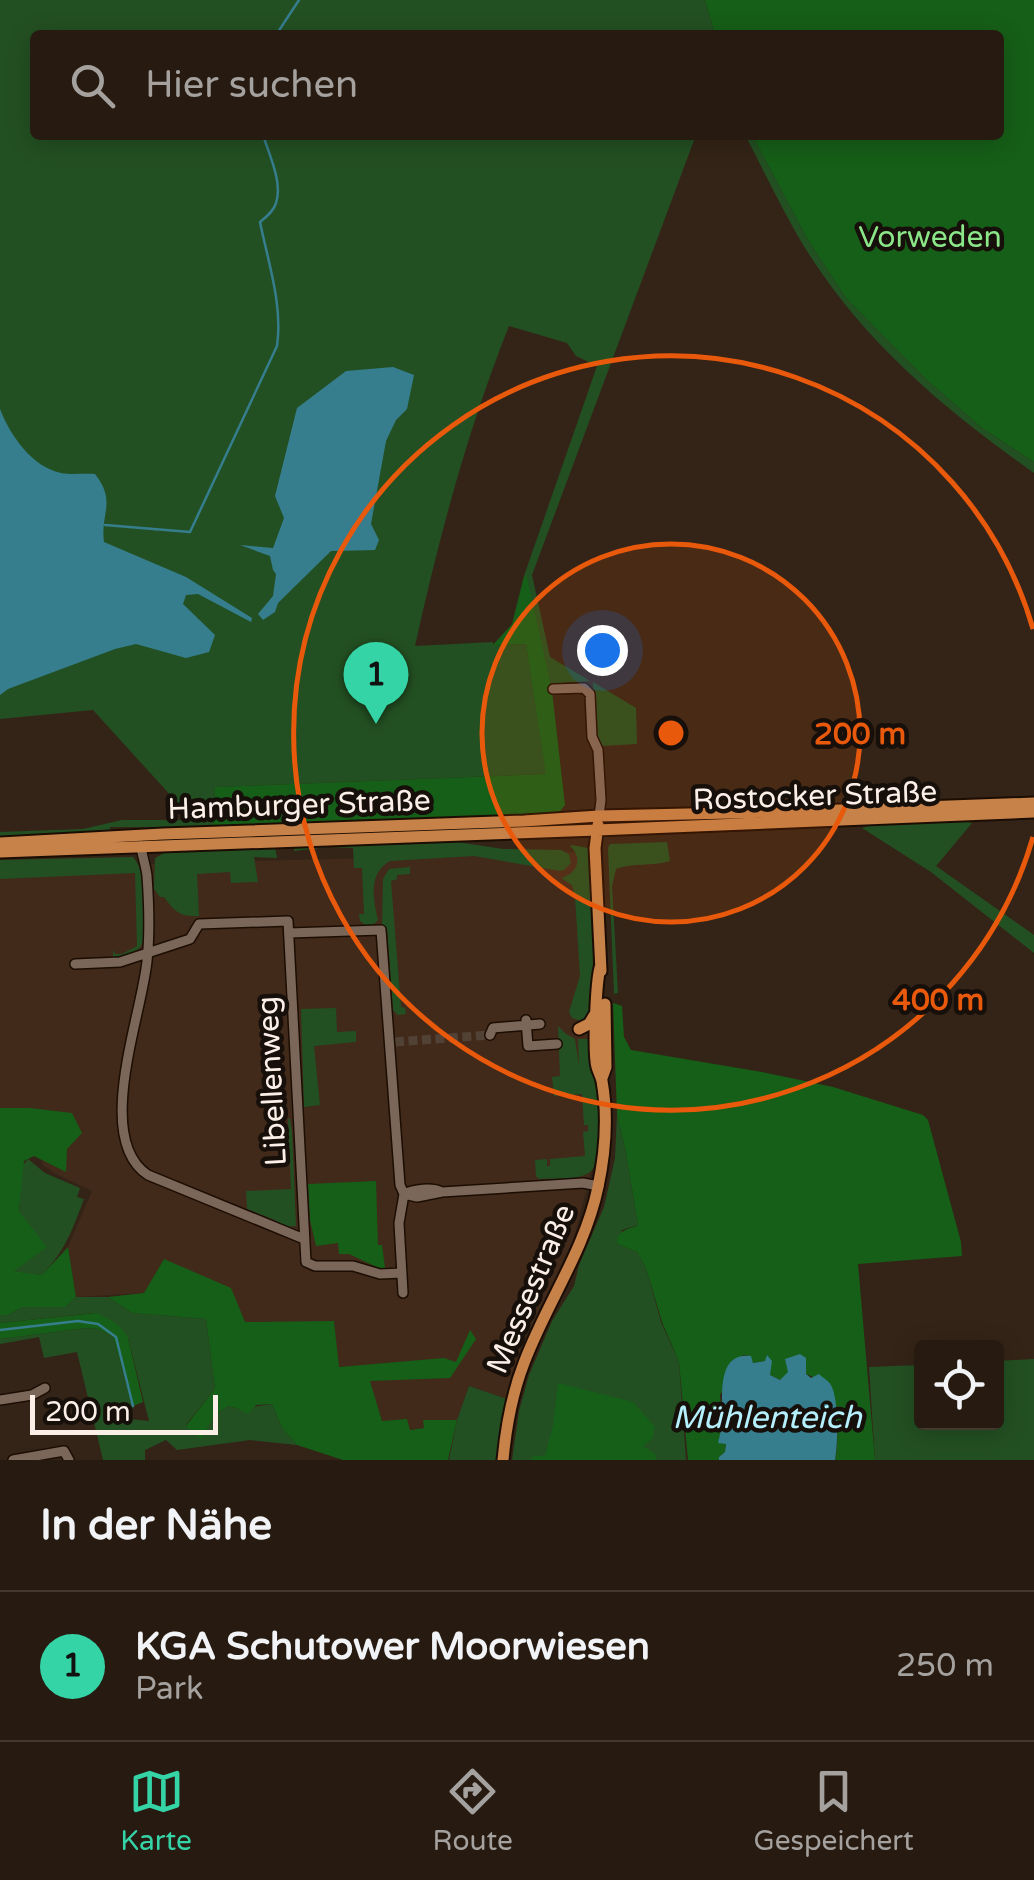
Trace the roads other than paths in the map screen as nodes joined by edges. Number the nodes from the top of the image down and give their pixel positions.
1 (553, 689) dead end
2 (1034, 803) edge
3 (1034, 812) edge
4 (600, 816) junction
5 (597, 830) junction
6 (145, 840) junction
7 (0, 842) edge
8 (0, 852) edge
9 (288, 933) junction
10 (148, 953) junction
11 (75, 964) dead end
12 (600, 968) junction
13 (597, 1010) junction
14 (526, 1023) junction
15 (540, 1024) dead end
16 (579, 1029) dead end
17 (490, 1035) tunnel mouth
18 (558, 1044) dead end
19 (602, 1078) junction
20 (599, 1186) junction
21 (404, 1194) junction
22 (304, 1239) junction
23 (402, 1273) junction
24 (403, 1293) dead end
25 (45, 1388) dead end
26 (0, 1400) edge
27 (66, 1456) edge
28 (13, 1460) edge
29 (503, 1460) edge

1 - 4 street
2 - 4 main road, Rostocker Straße
3 - 5 main road, Rostocker Straße
4 - 5 main road, Messestraße
4 - 6 main road, Hamburger Straße
5 - 6 main road, Hamburger Straße
5 - 12 main road, Messestraße
6 - 7 main road, Hamburger Straße
6 - 8 main road, Hamburger Straße
6 - 10 street
9 - 10 street, Libellenweg
9 - 21 street
9 - 22 street, Libellenweg
10 - 11 street
10 - 22 street
12 - 13 main road, Messestraße
12 - 19 main road, Messestraße
13 - 16 main road
13 - 19 main road, Messestraße
14 - 15 street
14 - 17 street
14 - 18 street
19 - 20 main road, Messestraße
20 - 21 street
20 - 29 main road, Messestraße
21 - 23 street
22 - 23 street
23 - 24 street
25 - 26 street
27 - 28 street

